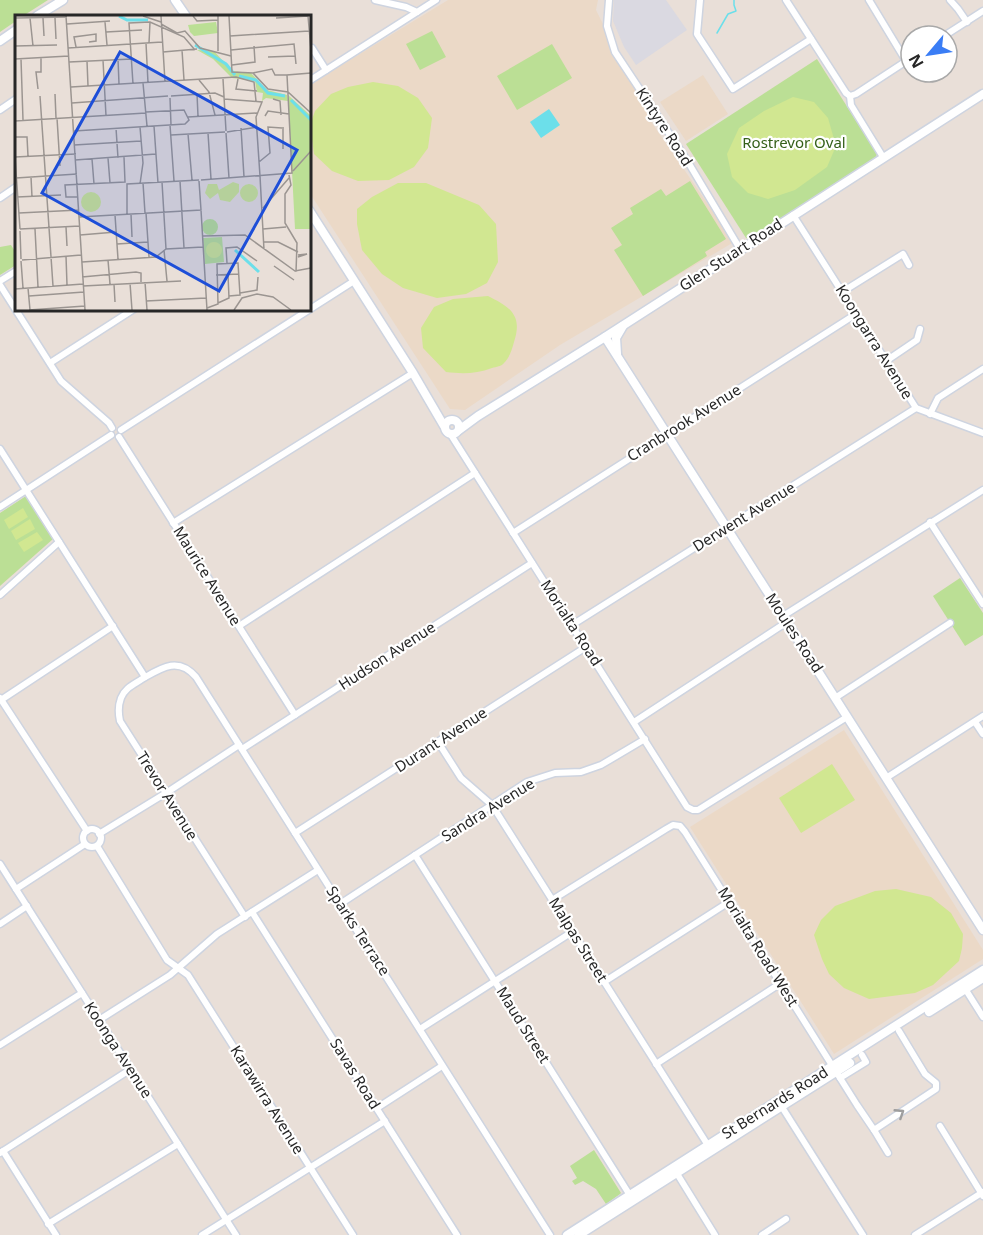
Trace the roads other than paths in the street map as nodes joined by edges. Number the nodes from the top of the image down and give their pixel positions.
1 (63, 0) edge
2 (175, 0) edge
3 (375, 0) edge
4 (436, 0) edge
5 (609, 0) edge
6 (700, 0) edge
7 (786, 0) edge
8 (950, 0) edge
9 (870, 1) edge
10 (402, 3) edge
11 (983, 11) edge
12 (417, 12) junction
13 (39, 15) edge
14 (185, 15) edge
15 (967, 21) junction
16 (959, 26) edge
17 (15, 31) edge
18 (811, 39) junction
19 (0, 41) edge
20 (899, 44) edge
21 (312, 48) dead end
22 (899, 66) edge
23 (326, 70) junction
24 (310, 80) edge
25 (983, 94) edge
26 (850, 96) junction
27 (15, 100) edge
28 (0, 110) edge
29 (884, 157) junction
30 (15, 189) edge
31 (0, 198) edge
32 (310, 212) edge
33 (793, 215) junction
34 (740, 249) junction
35 (909, 264) dead end
36 (15, 271) edge
37 (0, 280) edge
38 (354, 281) junction
39 (0, 285) edge
40 (842, 292) junction
41 (15, 308) edge
42 (16, 310) edge
43 (132, 310) edge
44 (310, 310) edge
45 (310, 310) edge
46 (856, 314) junction
47 (624, 324) junction
48 (920, 329) dead end
49 (605, 337) junction
50 (618, 357) junction
51 (886, 361) junction
52 (50, 363) junction
53 (983, 369) edge
54 (413, 372) junction
55 (432, 403) junction
56 (915, 408) junction
57 (930, 414) junction
58 (455, 426) junction
59 (112, 432) junction
60 (983, 433) edge
61 (120, 434) junction
62 (667, 435) junction
63 (0, 448) edge
64 (475, 473) junction
65 (26, 490) junction
66 (983, 490) edge
67 (0, 507) edge
68 (930, 522) junction
69 (173, 524) junction
70 (727, 528) junction
71 (513, 533) junction
72 (59, 542) junction
73 (532, 563) junction
74 (0, 595) edge
75 (983, 604) edge
76 (785, 619) junction
77 (951, 623) dead end
78 (113, 626) junction
79 (238, 626) junction
80 (572, 626) junction
81 (586, 647) junction
82 (145, 677) junction
83 (835, 698) junction
84 (0, 699) edge
85 (295, 715) junction
86 (983, 716) edge
87 (847, 717) junction
88 (634, 722) junction
89 (975, 722) junction
90 (983, 734) edge
91 (645, 739) junction
92 (438, 742) junction
93 (240, 747) junction
94 (886, 778) junction
95 (166, 793) junction
96 (492, 805) junction
97 (87, 831) junction
98 (295, 833) junction
99 (99, 834) junction
100 (85, 844) junction
101 (97, 846) junction
102 (415, 855) junction
103 (0, 864) edge
104 (318, 870) junction
105 (16, 889) junction
106 (552, 900) junction
107 (729, 902) junction
108 (340, 904) junction
109 (27, 906) junction
110 (252, 912) junction
111 (245, 917) junction
112 (0, 924) edge
113 (983, 930) edge
114 (572, 932) junction
115 (179, 968) junction
116 (983, 970) edge
117 (983, 978) edge
118 (494, 981) junction
119 (604, 982) junction
120 (781, 983) junction
121 (964, 986) junction
122 (82, 993) junction
123 (983, 1017) edge
124 (99, 1020) junction
125 (420, 1029) junction
126 (899, 1031) junction
127 (1, 1041) edge
128 (656, 1064) junction
129 (442, 1066) junction
130 (131, 1069) junction
131 (836, 1072) junction
132 (780, 1103) junction
133 (377, 1108) junction
134 (385, 1121) junction
135 (940, 1126) dead end
136 (874, 1130) junction
137 (178, 1144) junction
138 (710, 1148) junction
139 (2, 1152) edge
140 (888, 1153) dead end
141 (310, 1167) junction
142 (675, 1170) junction
143 (982, 1194) edge
144 (632, 1198) junction
145 (786, 1219) dead end
146 (226, 1220) junction
147 (48, 1224) junction
148 (56, 1235) edge
149 (202, 1235) edge
150 (236, 1235) edge
151 (353, 1235) edge
152 (457, 1235) edge
153 (550, 1235) edge
154 (567, 1235) edge
155 (579, 1235) edge
156 (715, 1235) edge
157 (762, 1235) edge
158 (863, 1235) edge
159 (915, 1235) edge

1 - 13 main road
2 - 14 main road
3 - 10 street
4 - 12 street
5 - 34 street, Kintyre Road
6 - 18 street
7 - 18 street
8 - 15 street
9 - 20 street
10 - 12 street
11 - 15 street
12 - 23 street
15 - 16 street
17 - 19 main road
18 - 26 street
21 - 23 street
22 - 26 street
23 - 24 street
25 - 29 main road, Glen Stuart Road
26 - 29 street
27 - 28 street
29 - 33 main road, Glen Stuart Road
30 - 31 street
32 - 38 main road, Morialta Road
33 - 34 main road, Glen Stuart Road
33 - 40 street, Koongarra Avenue
34 - 47 main road, Glen Stuart Road
35 - 40 street
36 - 37 street
38 - 44 street
38 - 54 main road, Morialta Road
39 - 41 street
40 - 46 street, Koongarra Avenue
42 - 52 street
43 - 52 street
45 - 61 street
46 - 51 street, Koongarra Avenue
46 - 62 street, Cranbrook Avenue
47 - 49 main road, Glen Stuart Road
47 - 50 main road
48 - 51 street
49 - 50 main road, Moules Road
49 - 58 main road, Glen Stuart Road
50 - 62 main road, Moules Road
51 - 56 street, Koongarra Avenue
52 - 59 street
53 - 57 street
54 - 55 main road, Morialta Road
54 - 69 street
55 - 58 main road, Morialta Road
55 - 58 main road, Morialta Road
56 - 57 street, Koongarra Avenue
56 - 70 street, Derwent Avenue
57 - 60 street, Koongarra Avenue
58 - 64 street, Morialta Road
59 - 61 street
59 - 65 street
61 - 69 street, Maurice Avenue
62 - 70 main road, Moules Road
62 - 71 street, Cranbrook Avenue
63 - 65 street
64 - 71 street, Morialta Road
64 - 79 street
65 - 67 street
65 - 72 street
66 - 68 street
68 - 75 street
68 - 76 street
69 - 79 street, Maurice Avenue
70 - 76 main road, Moules Road
70 - 80 street, Derwent Avenue
71 - 73 street, Morialta Road
72 - 74 street
72 - 78 street
73 - 80 street, Morialta Road
73 - 85 street, Hudson Avenue
76 - 83 main road, Moules Road
76 - 88 street
77 - 83 street
78 - 82 street
78 - 84 street
79 - 85 street, Maurice Avenue
80 - 81 street, Morialta Road
81 - 88 street, Morialta Road
81 - 92 street, Durant Avenue
82 - 93 street, Sparks Terrace
82 - 95 street, Trevor Avenue
83 - 87 main road, Moules Road
84 - 97 street
85 - 93 street, Hudson Avenue
86 - 89 street
87 - 91 street, Morialta Road
87 - 94 main road, Moules Road
88 - 91 street, Morialta Road
89 - 90 street
89 - 94 street
91 - 96 street, Sandra Avenue
92 - 96 street, Malpas Street
92 - 98 street, Durant Avenue
93 - 95 street, Hudson Avenue
93 - 98 street, Sparks Terrace
94 - 113 main road, Moules Road
95 - 99 street, Hudson Avenue
95 - 111 street, Trevor Avenue
96 - 102 street, Sandra Avenue
96 - 106 street, Malpas Street
97 - 99 street
97 - 100 street
98 - 104 street, Sparks Terrace
99 - 101 street
100 - 101 street
100 - 105 street
101 - 115 street, Karawirra Avenue
102 - 108 street, Sandra Avenue
102 - 118 street, Maud Street
103 - 105 street, Koonga Avenue
104 - 108 street, Sparks Terrace
104 - 110 street
105 - 109 street, Koonga Avenue
106 - 107 street, Morialta Road West
106 - 114 street, Malpas Street
107 - 119 street
107 - 120 street, Morialta Road West
108 - 125 street, Sparks Terrace
109 - 112 street
109 - 122 street, Koonga Avenue
110 - 111 street
110 - 133 street, Savas Road
111 - 115 street
114 - 118 street
114 - 119 street, Malpas Street
115 - 124 street
115 - 141 street, Karawirra Avenue
116 - 121 main road, St Bernards Road
117 - 121 main road, St Bernards Road
118 - 125 street
118 - 144 street, Maud Street
119 - 128 street, Malpas Street
120 - 128 street
120 - 131 street, Morialta Road West
121 - 123 street
121 - 126 main road, St Bernards Road
121 - 131 main road, St Bernards Road
122 - 124 street, Koonga Avenue
122 - 127 street
124 - 130 street, Koonga Avenue
125 - 129 street, Sparks Terrace
126 - 131 main road, St Bernards Road
136 -> 126 street
128 - 138 street, Malpas Street
129 - 133 street
129 - 153 street, Sparks Terrace
130 - 137 street, Koonga Avenue
130 - 139 street
131 - 132 main road, St Bernards Road
131 - 136 street, Morialta Road West
132 - 138 main road, St Bernards Road
132 - 158 street
133 - 134 street, Savas Road
134 - 141 street
134 - 152 street, Savas Road
135 - 143 street
136 - 140 street, Morialta Road West
137 - 146 street, Koonga Avenue
137 - 147 street
138 - 142 main road, St Bernards Road
139 - 147 street
141 - 146 street
141 - 151 street, Karawirra Avenue
142 - 144 main road, St Bernards Road
142 - 156 street
143 - 159 street
144 - 154 main road, St Bernards Road
144 - 155 main road, St Bernards Road
145 - 157 street
146 - 149 street
146 - 150 street, Koonga Avenue
147 - 148 street

